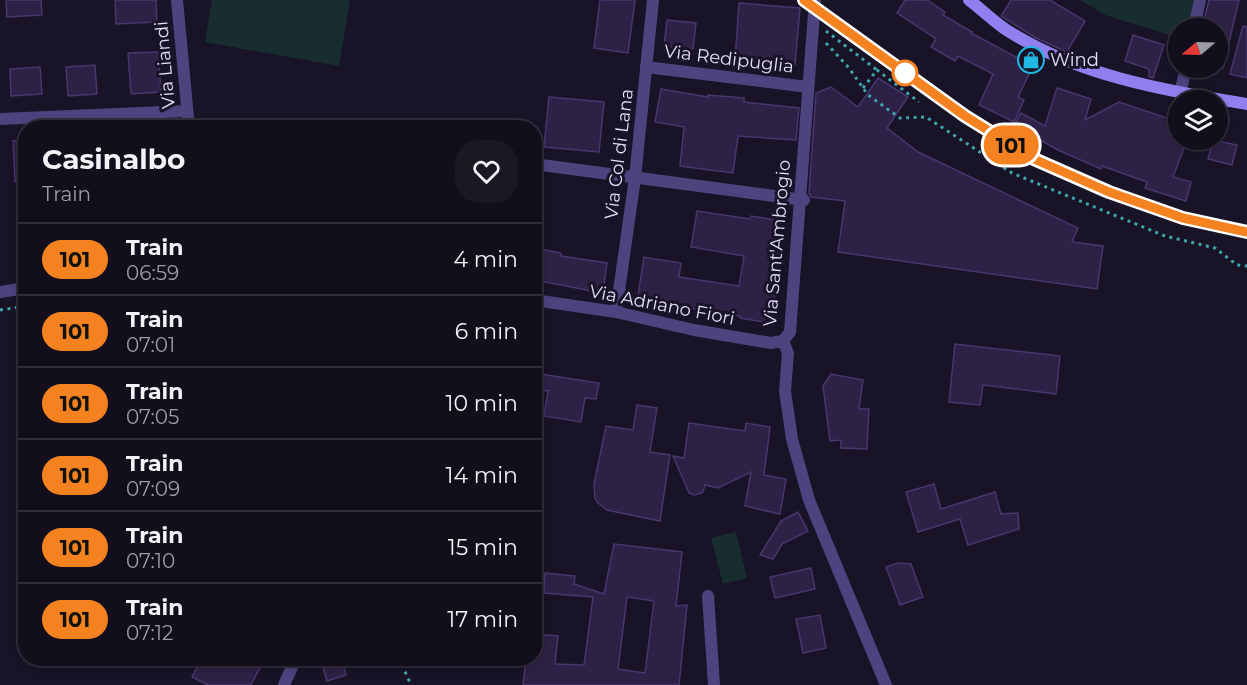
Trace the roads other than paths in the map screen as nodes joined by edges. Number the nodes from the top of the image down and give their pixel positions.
1 (177, 0) edge
2 (653, 0) edge
3 (815, 0) edge
4 (969, 0) edge
5 (1200, 0) edge
6 (1196, 18) edge
7 (646, 67) junction
8 (808, 87) junction
9 (1168, 90) edge
10 (1228, 102) edge
11 (1247, 105) edge
12 (188, 111) junction
13 (0, 119) edge
14 (189, 120) edge
15 (542, 165) edge
16 (635, 178) junction
17 (802, 200) junction
18 (18, 289) edge
19 (0, 292) edge
20 (542, 301) edge
21 (616, 312) junction
22 (783, 341) junction
23 (708, 596) dead end
24 (292, 666) edge
25 (284, 685) edge
26 (714, 685) edge
27 (886, 685) edge

1 - 12 street, Via Liandi
2 - 7 street, Via Col di Lana
3 - 8 street, Via Sant'Ambrogio
4 - 9 main road
5 - 6 street
7 - 8 street, Via Redipuglia
7 - 16 street, Via Col di Lana
8 - 17 street, Via Sant'Ambrogio
10 - 11 main road
12 - 13 street
12 - 14 street, Via Liandi
15 - 16 street
16 - 17 street
16 - 21 street, Via Col di Lana
17 - 22 street, Via Sant'Ambrogio
18 - 19 street
20 - 21 street, Via Adriano Fiori
21 - 22 street, Via Adriano Fiori
22 - 27 street, Via Sant'Ambrogio
23 - 26 street
24 - 25 street

